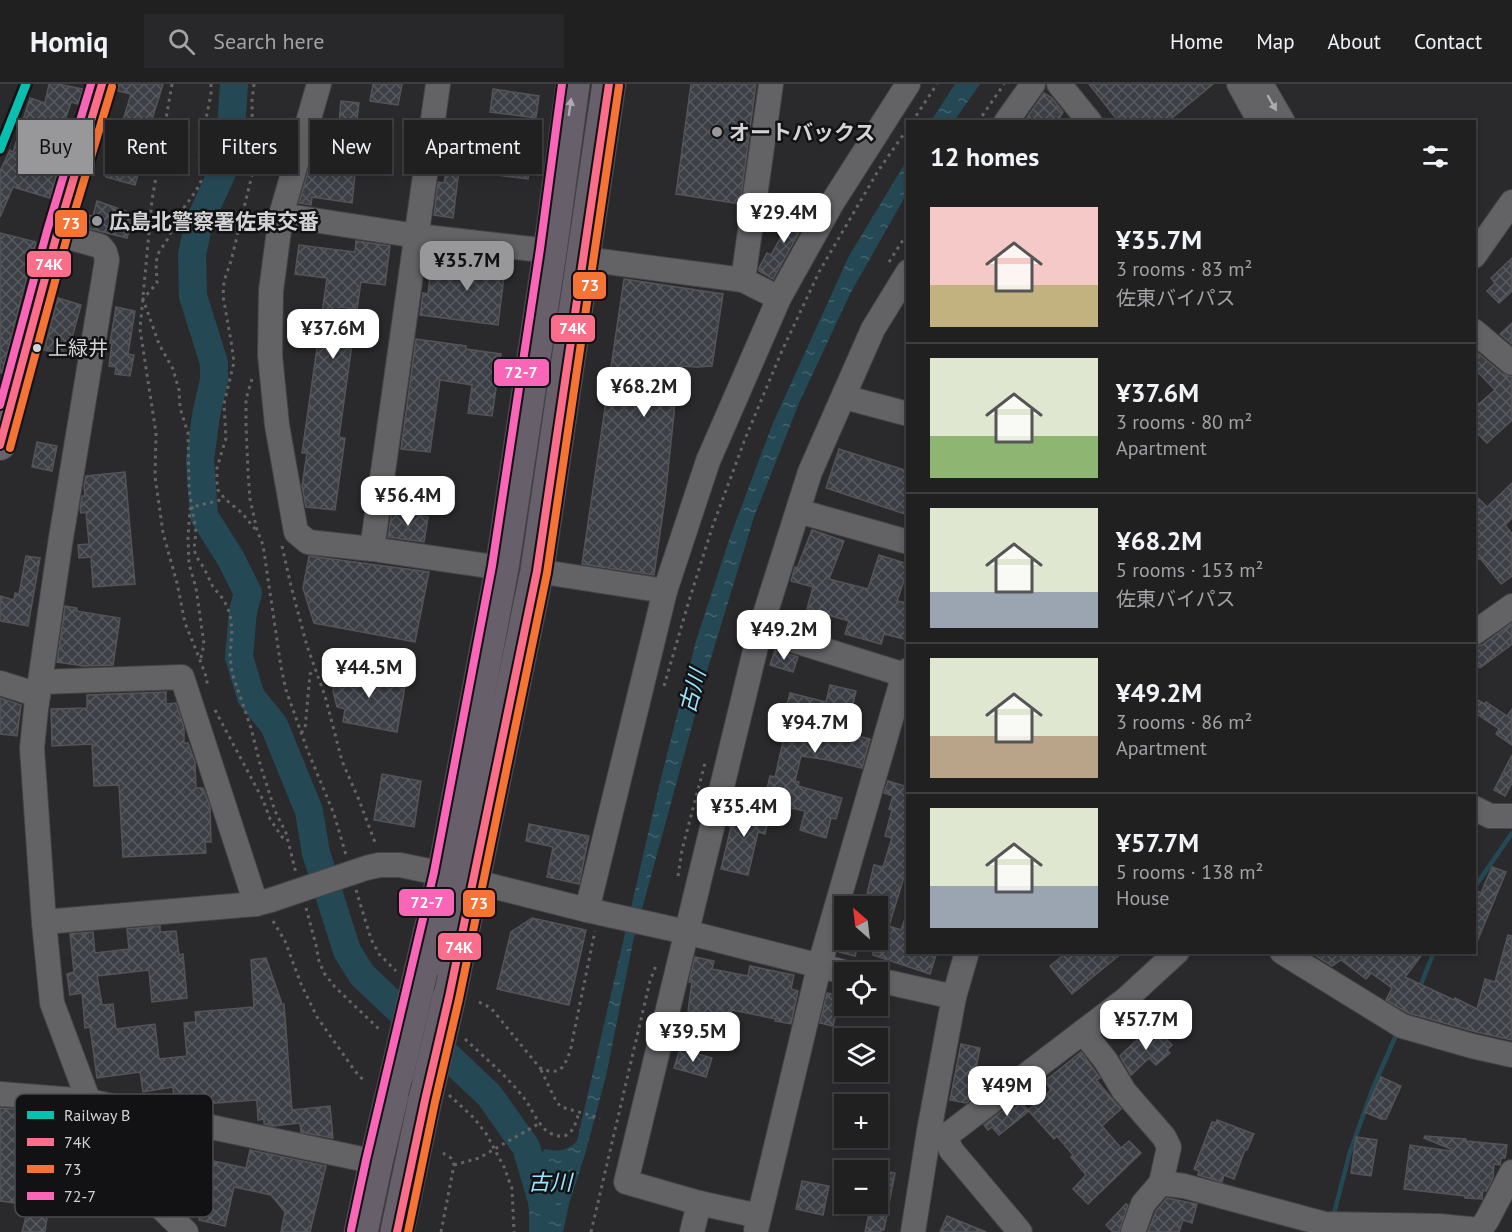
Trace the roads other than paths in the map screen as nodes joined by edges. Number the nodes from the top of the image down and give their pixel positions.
1 (102, 84) edge
2 (320, 84) edge
3 (438, 84) edge
4 (573, 84) edge
5 (609, 84) edge
6 (771, 84) edge
7 (908, 84) edge
8 (1033, 84) edge
9 (1059, 84) edge
10 (1239, 84) edge
11 (1261, 84) edge
12 (1007, 120) edge
13 (1088, 120) edge
14 (1259, 120) edge
15 (1282, 120) edge
16 (1512, 202) edge
17 (281, 215) junction
18 (57, 234) junction
19 (417, 236) junction
20 (1479, 240) edge
21 (550, 251) junction
22 (585, 259) junction
23 (906, 275) edge
24 (743, 280) junction
25 (779, 298) junction
26 (1476, 333) edge
27 (1512, 363) edge
28 (843, 397) junction
29 (906, 413) edge
30 (0, 446) edge
31 (798, 511) junction
32 (906, 541) edge
33 (372, 549) junction
34 (502, 568) junction
35 (537, 571) junction
36 (665, 591) junction
37 (1512, 606) edge
38 (760, 630) junction
39 (1476, 632) edge
40 (906, 673) edge
41 (0, 683) edge
42 (39, 688) junction
43 (1476, 809) edge
44 (1512, 816) edge
45 (459, 878) junction
46 (266, 906) junction
47 (596, 916) junction
48 (44, 922) junction
49 (675, 929) junction
50 (966, 954) edge
51 (1175, 954) edge
52 (1285, 954) edge
53 (819, 967) junction
54 (834, 970) edge
55 (888, 982) edge
56 (954, 997) junction
57 (1083, 1032) junction
58 (1512, 1055) edge
59 (0, 1094) edge
60 (84, 1094) edge
61 (15, 1095) edge
62 (213, 1128) edge
63 (938, 1133) junction
64 (376, 1162) junction
65 (1512, 1172) edge
66 (1161, 1183) junction
67 (699, 1203) junction
68 (171, 1217) edge
69 (757, 1224) edge
70 (1479, 1231) edge
71 (186, 1232) edge
72 (361, 1232) edge
73 (397, 1232) edge
74 (692, 1232) edge
75 (913, 1232) edge
76 (1020, 1232) edge
77 (1133, 1232) edge

1 - 18 main road
2 - 17 street
3 - 19 street
21 -> 4 highway
5 - 22 highway
6 - 24 street
7 - 25 street
8 - 12 street
9 - 13 street
10 - 14 street
11 -> 15 street
16 - 20 street
17 - 19 street
17 - 33 street
18 - 30 main road
18 - 42 street
19 - 21 street
19 - 33 street
21 - 34 highway
22 - 24 street
22 - 35 highway
23 - 28 street
24 - 25 street
25 - 36 street
26 - 27 street
28 - 29 street
28 - 31 street
31 - 32 street
31 - 38 street
33 - 34 street
34 - 45 highway
35 - 36 street
35 - 45 highway
36 - 47 street
37 - 39 street
38 - 40 street
38 - 49 street
40 - 53 street
41 - 42 street
42 - 46 street
42 - 48 street
43 - 44 street
45 - 46 street, bridge
45 - 47 street
45 - 64 highway, bridge
45 - 73 highway, bridge
46 - 48 street
47 - 49 street
48 - 60 street
49 - 53 street
49 - 67 street
50 - 56 street
51 - 57 street
52 - 58 street
53 - 54 street
53 - 69 street
55 - 56 street
56 - 63 street
57 - 63 street
57 - 66 street
59 - 61 street
62 - 64 street
63 - 75 street
63 - 76 street
64 - 72 highway
65 - 70 street
66 - 70 street
66 - 77 street
67 - 69 street
67 - 74 street
68 - 71 street

